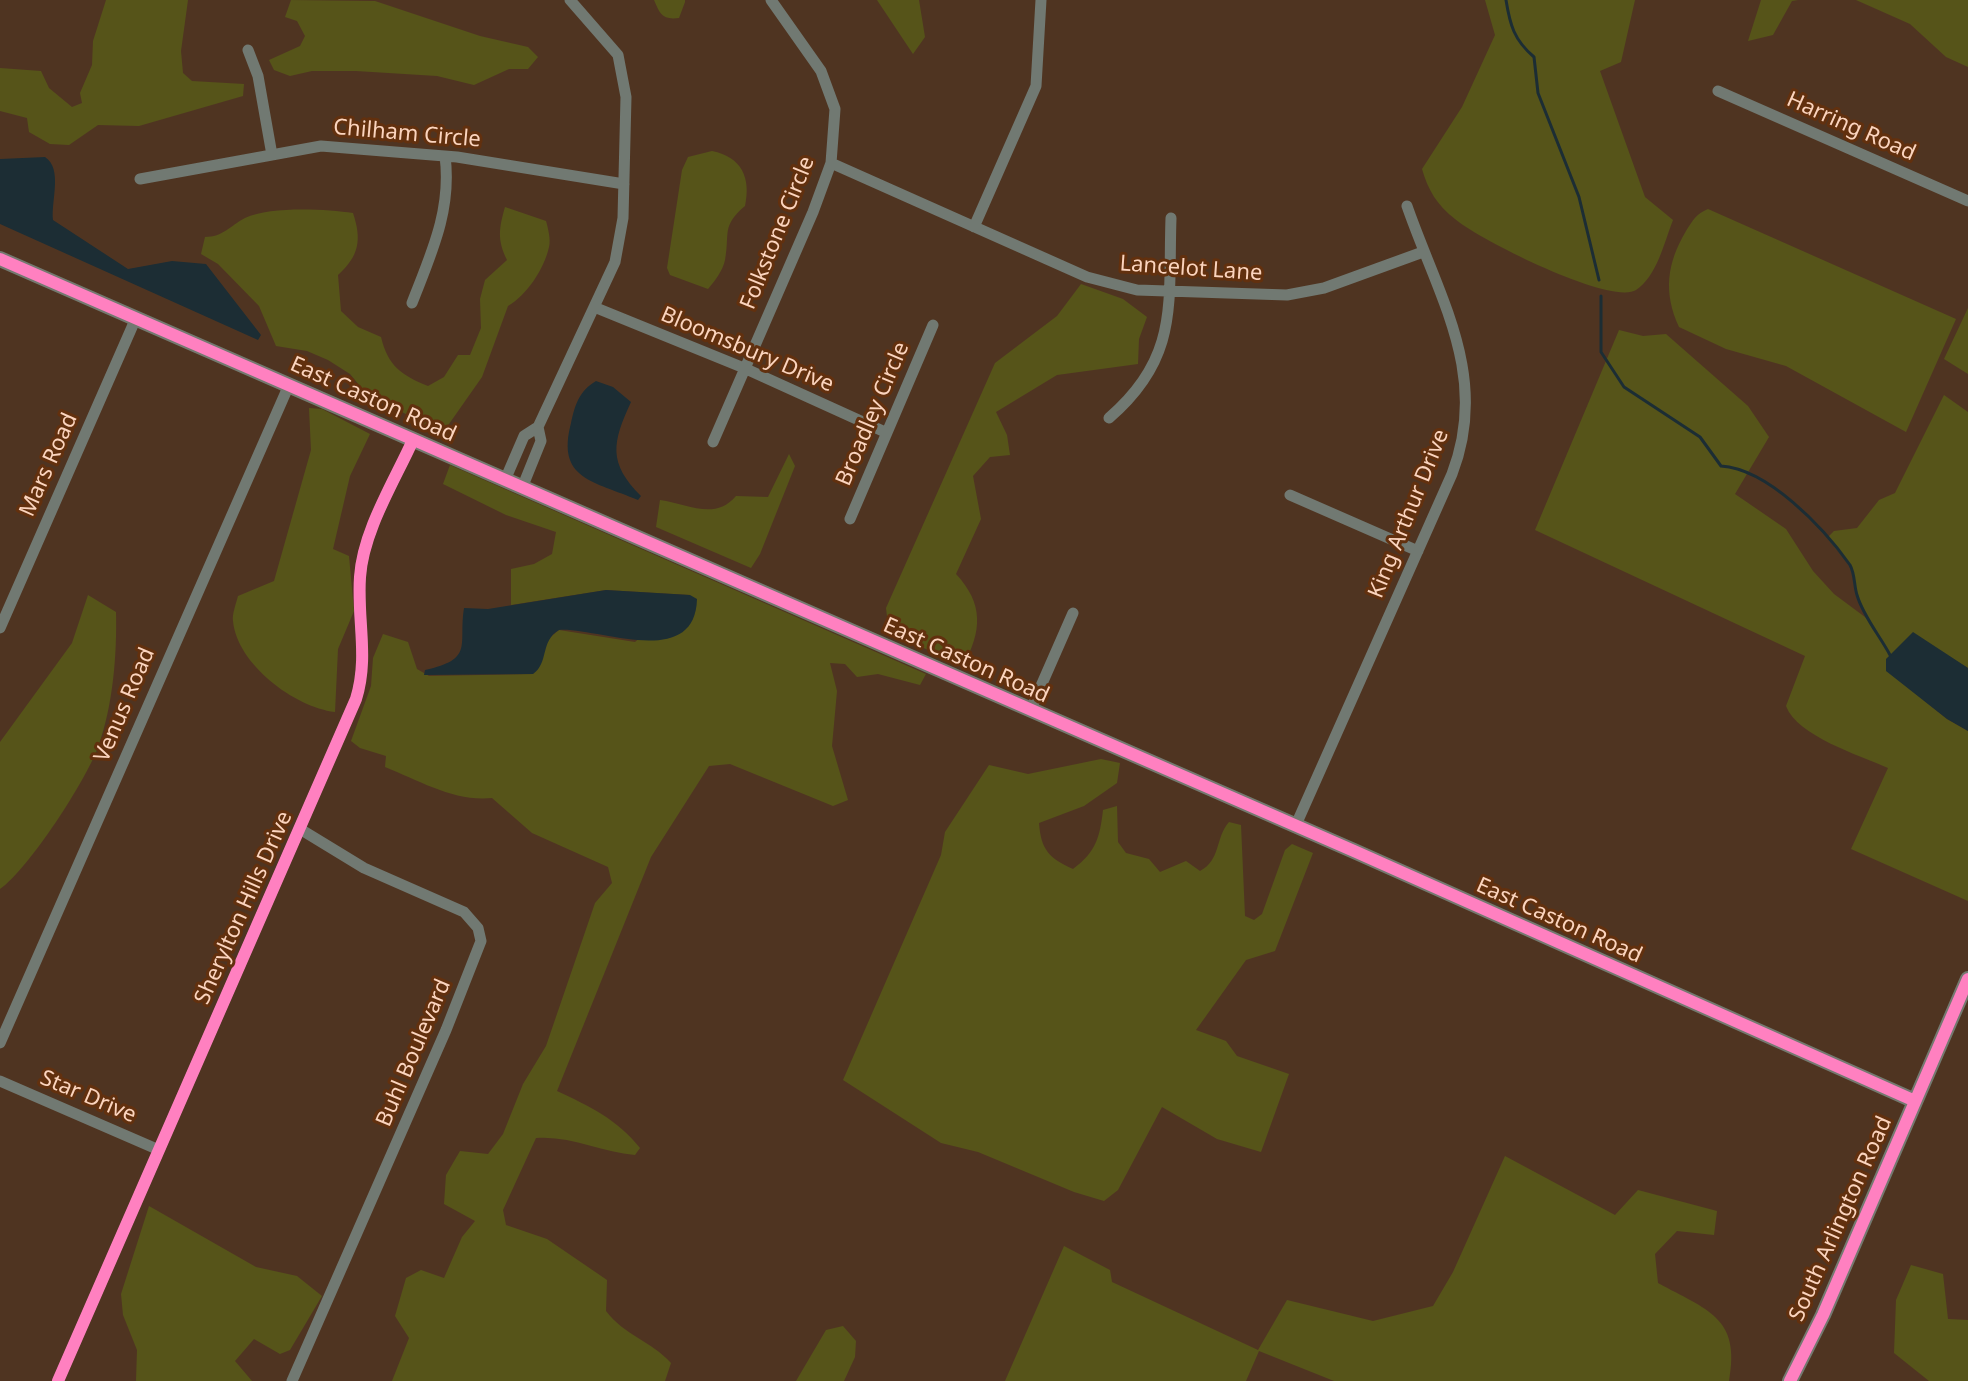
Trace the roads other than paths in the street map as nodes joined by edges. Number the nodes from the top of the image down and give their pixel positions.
1 (570, 0) edge
2 (771, 0) edge
3 (1041, 0) edge
4 (248, 50) dead end
5 (1718, 91) dead end
6 (272, 155) junction
7 (445, 156) junction
8 (831, 163) junction
9 (140, 179) dead end
10 (624, 184) junction
11 (1968, 201) edge
12 (1407, 206) dead end
13 (1171, 218) dead end
14 (974, 227) junction
15 (1423, 252) junction
16 (0, 259) edge
17 (1168, 291) junction
18 (412, 303) dead end
19 (594, 307) junction
20 (136, 318) junction
21 (933, 325) dead end
22 (744, 368) junction
23 (289, 385) junction
24 (1109, 418) dead end
25 (538, 427) junction
26 (885, 432) junction
27 (413, 440) junction
28 (713, 442) dead end
29 (505, 480) junction
30 (522, 488) junction
31 (1290, 495) dead end
32 (850, 519) dead end
33 (1418, 551) junction
34 (1073, 613) dead end
35 (0, 628) edge
36 (1030, 711) junction
37 (1295, 827) junction
38 (300, 829) junction
39 (1968, 979) edge
40 (0, 1043) edge
41 (0, 1081) edge
42 (1915, 1101) junction
43 (159, 1150) junction
44 (58, 1381) edge
45 (292, 1381) edge
46 (1790, 1381) edge

1 - 10 street
2 - 8 street, Folkstone Circle
3 - 14 street
4 - 6 street
5 - 11 street, Harring Road
6 - 7 street, Chilham Circle
6 - 9 street, Chilham Circle
7 - 10 street, Chilham Circle
7 - 18 street
8 - 14 street, Lancelot Lane
8 - 22 street, Folkstone Circle
10 - 19 street
12 - 15 street, King Arthur Drive
13 - 17 street
14 - 17 street, Lancelot Lane
15 - 17 street, Lancelot Lane
15 - 33 street, King Arthur Drive
16 - 20 street, East Caston Road
17 - 24 street
19 - 22 street, Bloomsbury Drive
19 - 25 street
20 - 23 street, East Caston Road
20 - 35 street, Mars Road
21 - 26 street, Broadley Circle
22 - 26 street, Bloomsbury Drive
22 - 28 street, Folkstone Circle
23 - 27 street, East Caston Road
23 - 40 street, Venus Road
25 - 29 street
25 - 30 street
26 - 32 street, Broadley Circle
27 - 29 street, East Caston Road
27 - 38 street, Sherylton Hills Drive
29 - 30 street, East Caston Road
30 - 36 street, East Caston Road
31 - 33 street
33 - 37 street, King Arthur Drive
34 - 36 street
36 - 37 street, East Caston Road
37 - 42 street, East Caston Road
38 - 43 street, Sherylton Hills Drive
38 - 45 street, Buhl Boulevard
39 - 42 street, South Arlington Road
41 - 43 street, Star Drive
42 - 46 street, South Arlington Road
43 - 44 street, Sherylton Hills Drive

